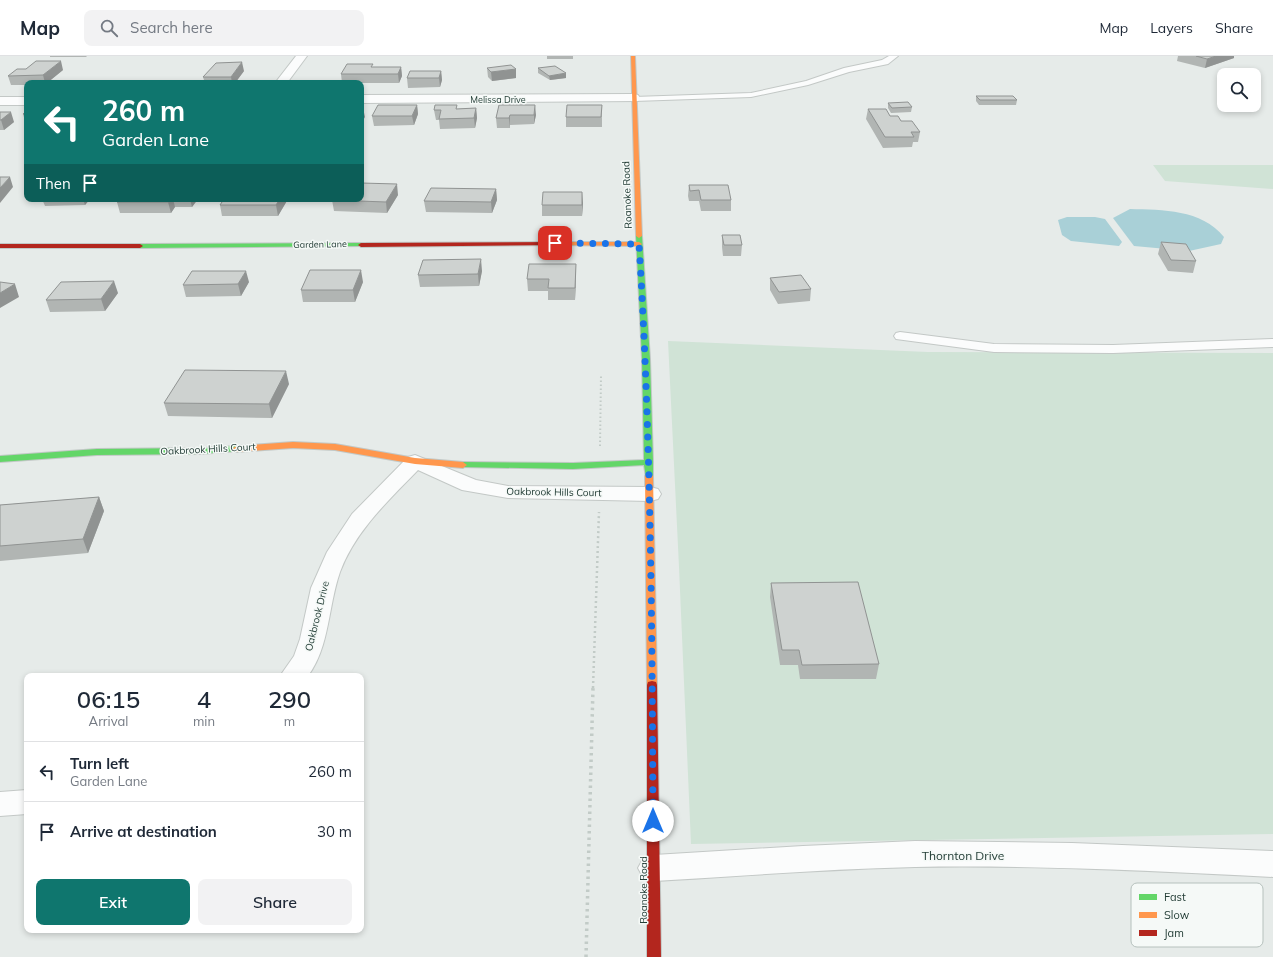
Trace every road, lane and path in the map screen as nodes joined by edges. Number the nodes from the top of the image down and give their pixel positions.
1 (302, 56) edge
2 (633, 56) edge
3 (894, 56) edge
4 (283, 80) edge
5 (364, 99) edge
6 (634, 99) junction
7 (0, 101) edge
8 (24, 101) edge
9 (639, 244) junction
10 (0, 246) edge
11 (900, 336) dead end
12 (1273, 343) edge
13 (601, 376) dead end
14 (599, 453) dead end
15 (0, 459) edge
16 (415, 462) junction
17 (649, 462) junction
18 (650, 494) junction
19 (600, 505) dead end
20 (295, 673) edge
21 (24, 802) edge
22 (0, 804) edge
23 (1273, 864) edge
24 (654, 868) junction
25 (586, 957) edge
26 (654, 957) edge

1 - 4 street
2 - 6 street, Roanoke Road
3 - 6 lane
5 - 6 street, Melissa Drive
6 - 9 street, Roanoke Road
7 - 8 street
9 - 10 street, Garden Lane
9 - 17 street, Roanoke Road
11 - 12 lane
13 - 14 path
15 - 16 street, Oakbrook Hills Court
16 - 17 street, Oakbrook Hills Court
16 - 18 street, Oakbrook Hills Court
16 - 20 street, Oakbrook Drive
17 - 18 street, Roanoke Road
18 - 24 street, Roanoke Road
19 - 25 path
21 - 22 street
23 - 24 street, Thornton Drive
24 - 26 street, Roanoke Road

